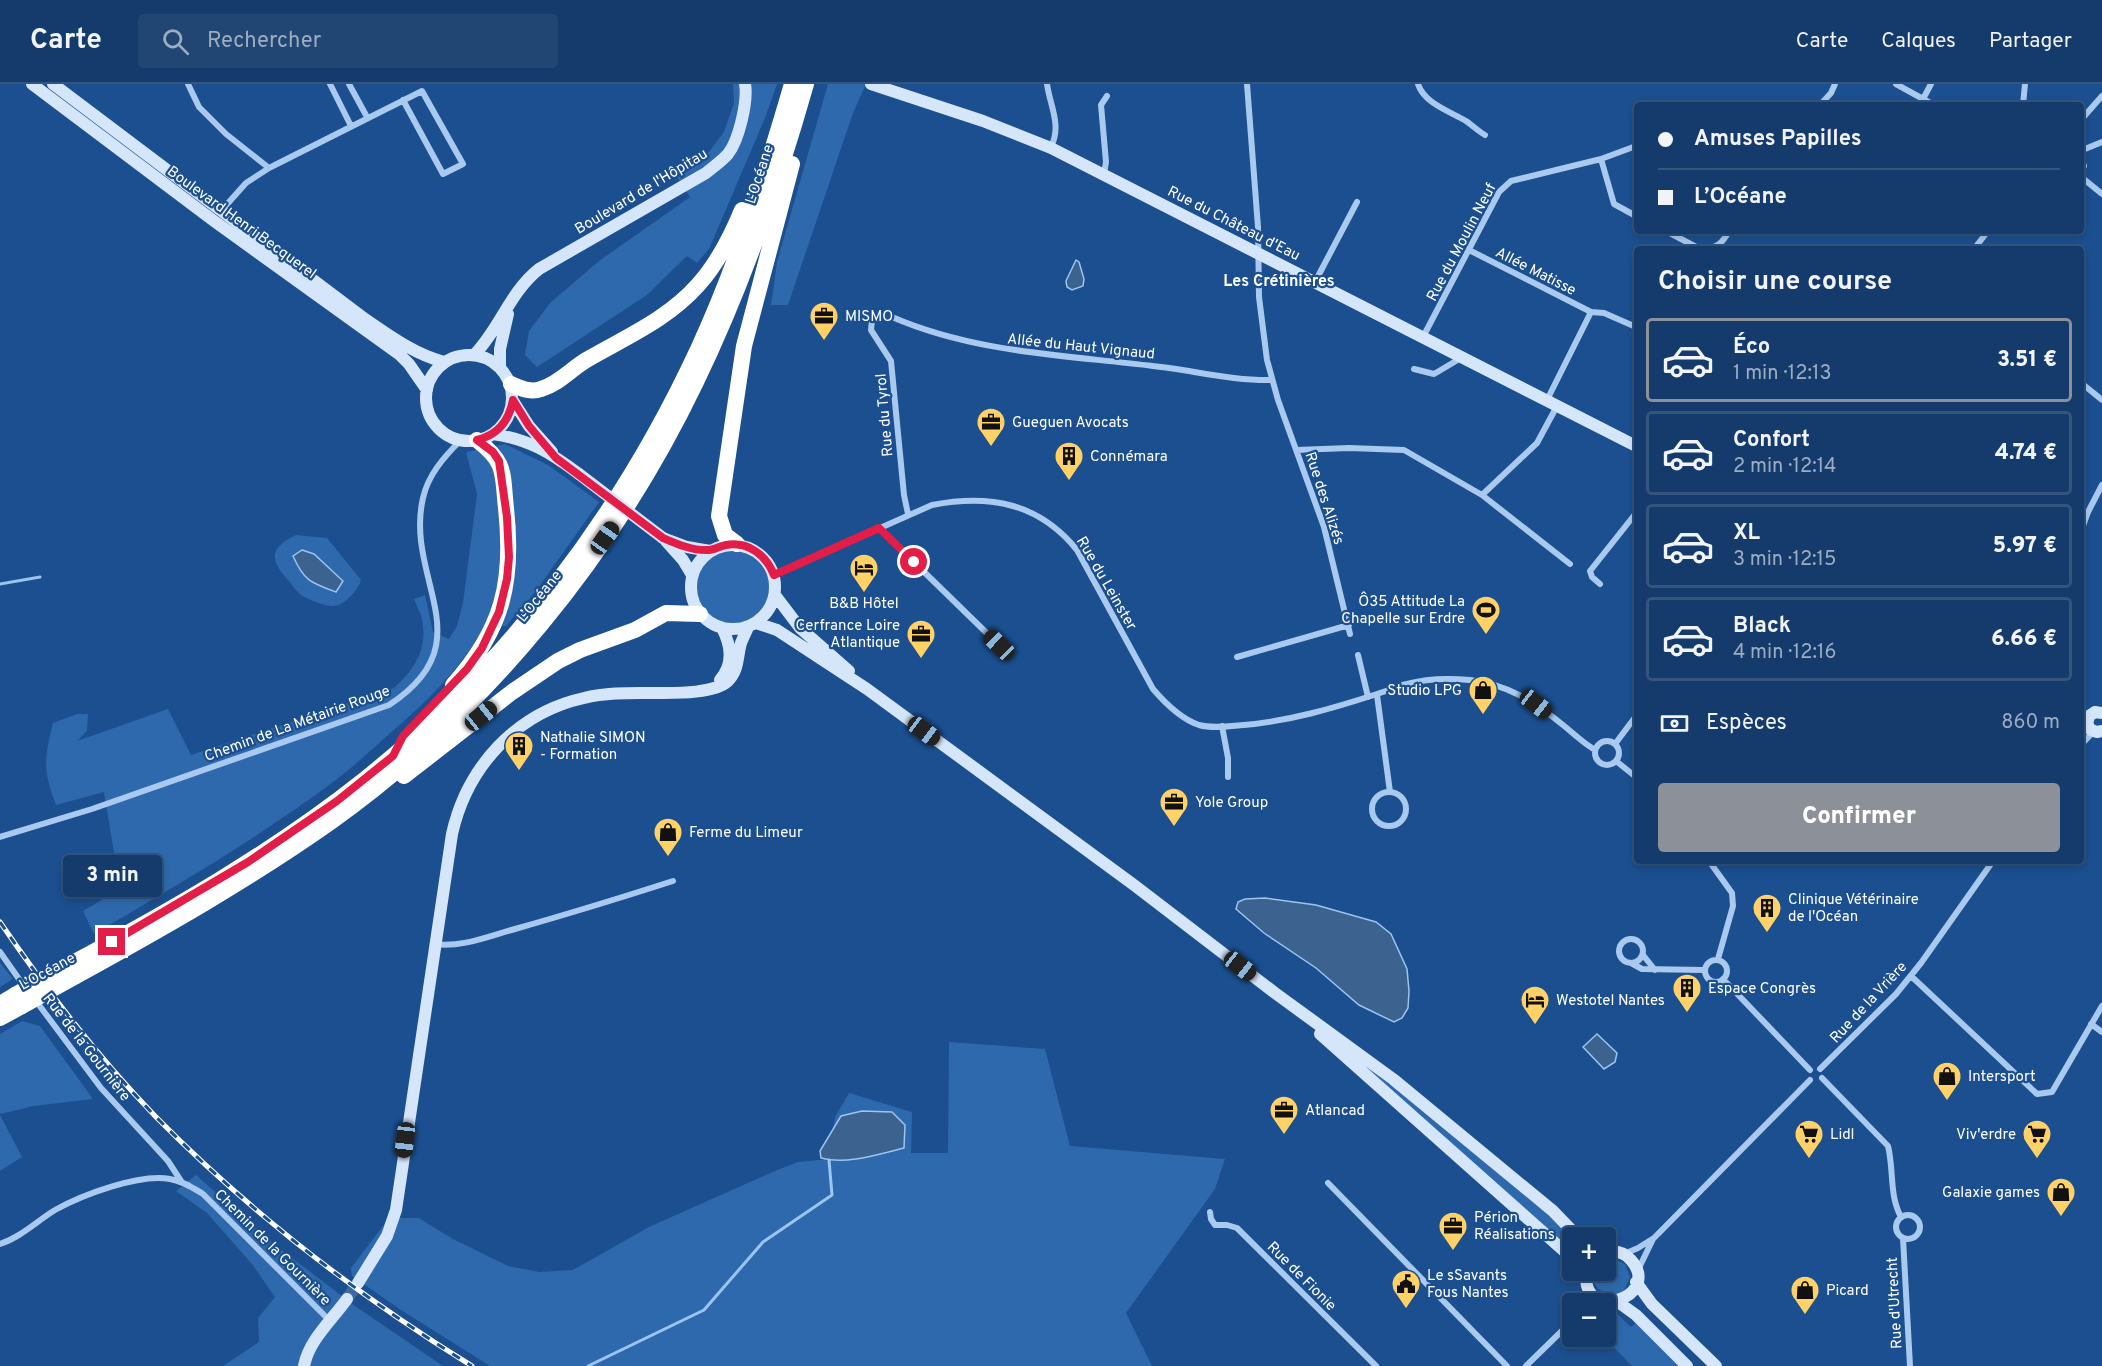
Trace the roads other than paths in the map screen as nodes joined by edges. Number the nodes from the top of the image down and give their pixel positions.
1 (32, 84) edge
2 (53, 84) edge
3 (188, 84) edge
4 (330, 84) edge
5 (349, 84) edge
6 (745, 84) edge
7 (871, 84) edge
8 (1047, 84) edge
9 (1247, 84) edge
10 (1418, 84) edge
11 (1835, 84) edge
12 (1896, 84) edge
13 (1931, 84) edge
14 (2025, 84) edge
15 (800, 89) edge
16 (1107, 96) dead end
17 (2102, 96) edge
18 (1923, 99) junction
19 (403, 100) junction
20 (1823, 102) edge
21 (1928, 102) edge
22 (2023, 102) edge
23 (367, 117) junction
24 (2084, 117) edge
25 (351, 126) junction
26 (1485, 135) dead end
27 (2102, 142) edge
28 (1634, 147) edge
29 (1051, 148) junction
30 (2084, 150) edge
31 (771, 154) junction
32 (1601, 159) junction
33 (269, 168) junction
34 (1104, 174) junction
35 (2084, 178) edge
36 (2102, 194) edge
37 (1357, 202) dead end
38 (1634, 215) edge
39 (217, 216) junction
40 (1672, 234) edge
41 (1727, 234) edge
42 (1986, 234) edge
43 (1695, 246) edge
44 (1717, 246) edge
45 (1976, 246) edge
46 (1469, 250) junction
47 (1259, 253) junction
48 (1315, 282) junction
49 (512, 299) junction
50 (1591, 312) junction
51 (892, 317) dead end
52 (872, 320) dead end
53 (1634, 326) edge
54 (1423, 337) junction
55 (475, 354) junction
56 (1461, 358) junction
57 (444, 362) junction
58 (500, 367) junction
59 (1414, 369) dead end
60 (1272, 380) junction
61 (2084, 385) edge
62 (427, 390) junction
63 (512, 392) junction
64 (2102, 400) edge
65 (1552, 403) junction
66 (493, 434) junction
67 (477, 440) junction
68 (460, 441) junction
69 (1634, 445) edge
70 (1296, 450) junction
71 (556, 458) junction
72 (2102, 485) edge
73 (1482, 495) junction
74 (908, 514) junction
75 (1634, 516) edge
76 (2084, 523) edge
77 (879, 528) junction
78 (663, 538) junction
79 (737, 544) junction
80 (710, 551) junction
81 (1570, 564) dead end
82 (692, 575) junction
83 (774, 575) junction
84 (1600, 584) dead end
85 (775, 595) junction
86 (700, 614) junction
87 (752, 625) junction
88 (1348, 625) junction
89 (722, 628) junction
90 (1350, 634) dead end
91 (999, 645) dead end
92 (1358, 654) dead end
93 (1237, 657) dead end
94 (707, 689) junction
95 (867, 689) junction
96 (1377, 694) junction
97 (1368, 697) junction
98 (2085, 712) edge
99 (2102, 712) edge
100 (1634, 719) edge
101 (1222, 726) junction
102 (2098, 731) edge
103 (2084, 743) edge
104 (1615, 744) junction
105 (1595, 750) junction
106 (393, 756) junction
107 (1616, 760) junction
108 (1634, 775) edge
109 (1228, 777) dead end
110 (1390, 792) junction
111 (333, 820) junction
112 (0, 837) edge
113 (1711, 864) edge
114 (1991, 864) edge
115 (673, 881) dead end
116 (434, 944) junction
117 (0, 952) edge
118 (1643, 955) junction
119 (1718, 960) junction
120 (1631, 963) junction
121 (1655, 970) junction
122 (1704, 970) junction
123 (71, 971) junction
124 (1911, 976) junction
125 (1723, 979) junction
126 (1275, 993) junction
127 (19, 1001) junction
128 (0, 1004) edge
129 (2102, 1006) edge
130 (0, 1018) edge
131 (2091, 1024) junction
132 (2102, 1032) edge
133 (1820, 1069) junction
134 (1810, 1070) junction
135 (1822, 1078) junction
136 (1810, 1080) junction
137 (181, 1181) junction
138 (1328, 1184) dead end
139 (1210, 1212) dead end
140 (1901, 1217) junction
141 (1568, 1227) edge
142 (1654, 1238) junction
143 (1903, 1238) junction
144 (0, 1244) edge
145 (1562, 1249) edge
146 (1616, 1252) edge
147 (1624, 1254) junction
148 (1637, 1277) junction
149 (358, 1283) tunnel mouth
150 (347, 1299) tunnel mouth
151 (1618, 1302) joint
152 (330, 1322) junction
153 (1562, 1331) edge
154 (304, 1366) edge
155 (1376, 1366) edge
156 (1507, 1366) edge
157 (1526, 1366) edge
158 (1687, 1366) edge
159 (1716, 1366) edge
160 (1910, 1366) edge

1 - 39 main road, Boulevard Henri Becquerel
2 - 39 main road, Boulevard Henri Becquerel
3 - 33 street
4 - 25 street
5 - 23 street
6 - 49 main road, Boulevard de l'Hôpitau
7 - 29 main road, Rue du Château d'Eau
8 - 29 street
9 - 47 street, Rue des Alizés
10 - 26 street
11 - 20 street
12 - 18 street
13 - 18 street
14 - 22 street
15 - 31 highway, L’Océane
15 - 79 highway
15 - 111 highway, L’Océane
16 - 34 street
17 - 24 street
18 - 21 street
19 - 19 street
19 - 23 street
23 - 25 street
25 - 33 street
27 - 30 street
28 - 32 street, Rue du Moulin Neuf
29 - 34 main road, Rue du Château d'Eau
31 - 63 highway
31 - 106 highway, L’Océane
32 - 38 street
32 - 46 street, Rue du Moulin Neuf
33 - 39 street
34 - 47 main road, Rue du Château d'Eau
35 - 36 street
37 - 48 street
39 - 57 main road, Boulevard Henri Becquerel
39 - 62 main road, Boulevard Henri Becquerel
40 - 43 street
41 - 44 street
42 - 45 street
46 - 50 street, Allée Matisse
46 - 54 street, Rue du Moulin Neuf
47 - 48 main road, Rue du Château d'Eau
47 - 60 street, Rue des Alizés
48 - 54 main road, Rue du Château d'Eau
49 - 55 main road, Boulevard de l'Hôpitau
49 - 58 main road, Boulevard de l'Hôpitau
50 - 53 street, Allée Matisse
50 - 65 street
51 - 60 street, Allée du Haut Vignaud
52 - 74 street, Rue du Tyrol
54 - 56 main road, Rue du Château d'Eau
55 - 57 main road
55 - 58 main road
56 - 59 street
56 - 65 main road, Rue du Château d'Eau
57 - 62 main road
58 - 63 main road
60 - 70 street, Rue des Alizés
61 - 64 street
62 - 68 main road
63 - 66 main road
63 - 71 main road
65 - 69 main road, Rue du Château d'Eau
65 - 73 street
66 - 67 main road
66 - 71 main road
67 - 68 main road
67 - 106 highway
68 - 112 street, Chemin de La Métairie Rouge
70 - 73 street
70 - 88 street, Rue des Alizés
71 - 78 main road, bridge
72 - 76 street
73 - 81 street
74 - 77 street, Rue du Leinster
74 - 101 street, Rue du Leinster
75 - 84 street
77 - 83 street, Rue du Leinster
77 - 91 street
78 - 80 main road
78 - 82 main road
79 - 80 main road
79 - 83 main road
80 - 82 main road
82 - 86 main road
83 - 85 main road
85 - 87 main road
85 - 95 main road
86 - 89 main road
86 - 111 highway
87 - 89 main road
87 - 94 main road
87 - 95 main road
88 - 90 street, Rue des Alizés
88 - 93 street
89 - 94 main road
92 - 97 street
94 - 116 main road
95 - 126 main road
96 - 97 street, Rue du Leinster
96 - 105 street, Rue du Leinster
96 - 110 street
97 - 101 street, Rue du Leinster
98 - 99 main road
98 - 102 main road
100 - 104 street
101 - 109 street
102 - 103 street
104 - 105 street
104 - 107 street
105 - 107 street
106 - 123 highway, L’Océane
107 - 108 street
110 - 110 street
111 - 123 highway, L’Océane
113 - 119 street
114 - 124 street, Rue de la Vrière
115 - 116 street
116 - 149 main road
117 - 137 street, Rue de la Gournière
118 - 120 street
118 - 120 street
118 - 121 street
119 - 122 street
119 - 125 street
120 - 121 street
121 - 122 street
122 - 125 street
123 - 127 highway, L’Océane, bridge
124 - 131 street
124 - 133 street, Rue de la Vrière
125 - 134 street
126 - 141 main road
126 - 145 main road
127 - 128 highway, L’Océane
127 - 130 highway, L’Océane
129 - 131 street
131 - 132 street
133 - 134 street
133 - 135 street
134 - 136 street
135 - 136 street
135 - 140 street
136 - 142 street
137 - 144 street, Chemin de la Gournière
137 - 152 street, Chemin de la Gournière
138 - 156 street
139 - 155 street, Rue de Fionie
140 - 143 street
140 - 143 street
142 - 147 street
142 - 148 street
143 - 160 street, Rue d'Utrecht
146 - 147 main road
147 - 148 main road
148 - 151 main road
148 - 159 main road
150 - 152 main road
151 - 158 main road
152 - 154 main road
153 - 157 street

